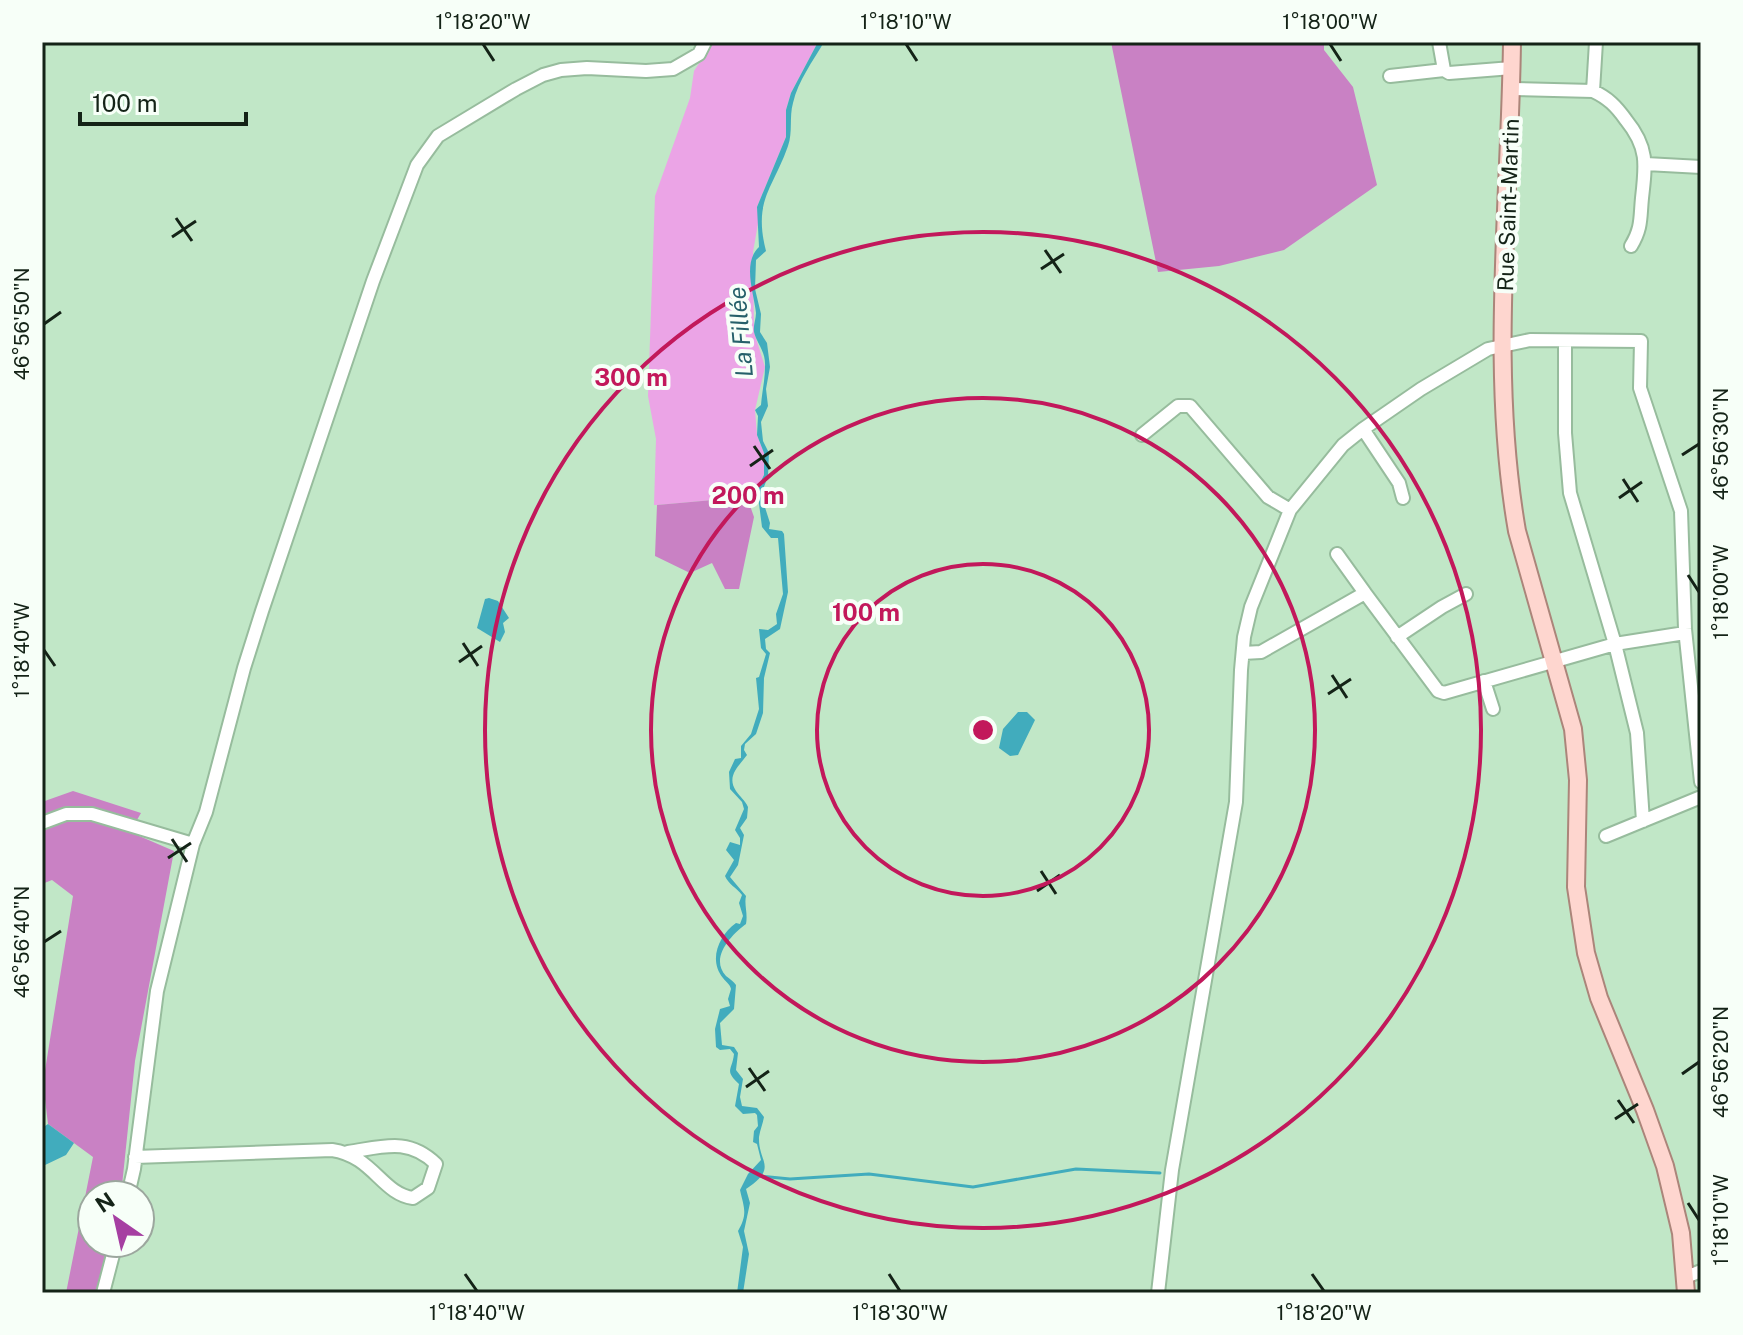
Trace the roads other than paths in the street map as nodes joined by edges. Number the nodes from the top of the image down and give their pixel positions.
1 (705, 42) edge
2 (1439, 42) edge
3 (1512, 42) edge
4 (1596, 42) edge
5 (1512, 68) junction
6 (1444, 70) junction
7 (1390, 76) dead end
8 (1512, 89) junction
9 (1593, 91) junction
10 (1646, 164) junction
11 (1701, 167) edge
12 (1631, 246) dead end
13 (1565, 341) junction
14 (1502, 344) junction
15 (1363, 429) junction
16 (1142, 435) dead end
17 (1403, 498) dead end
18 (1290, 510) junction
19 (1337, 554) dead end
20 (1365, 593) junction
21 (1466, 594) dead end
22 (1685, 633) junction
23 (1397, 637) junction
24 (1615, 644) junction
25 (1243, 653) junction
26 (1555, 660) junction
27 (1484, 681) junction
28 (1493, 709) dead end
29 (1701, 782) edge
30 (1701, 797) edge
31 (1643, 821) junction
32 (42, 823) edge
33 (1606, 836) dead end
34 (193, 844) junction
35 (348, 1152) junction
36 (135, 1157) junction
37 (131, 1179) edge
38 (112, 1259) edge
39 (1691, 1280) edge
40 (103, 1293) edge
41 (1158, 1293) edge

1 - 34 street
2 - 6 street
3 - 5 main road, Rue Saint-Martin
4 - 9 street
5 - 6 street
5 - 8 main road, Rue Saint-Martin
6 - 7 street
8 - 9 street
8 - 14 main road, Rue Saint-Martin
9 - 10 street
10 - 11 street
10 - 12 street
13 - 14 street
13 - 22 street
13 - 24 street
14 - 15 street
14 - 26 main road, Rue Saint-Martin
15 - 17 street
15 - 18 street
16 - 18 street
18 - 25 street
19 - 20 street
20 - 23 street
20 - 25 street
21 - 23 street
22 - 24 street
22 - 29 street
23 - 27 street
24 - 26 street
24 - 31 street
25 - 41 street
26 - 27 street
26 - 39 main road, Rue Saint-Martin
27 - 28 street
30 - 31 street
31 - 33 street
32 - 34 street
34 - 36 street
35 - 35 street
35 - 36 street
36 - 37 street
38 - 40 street

